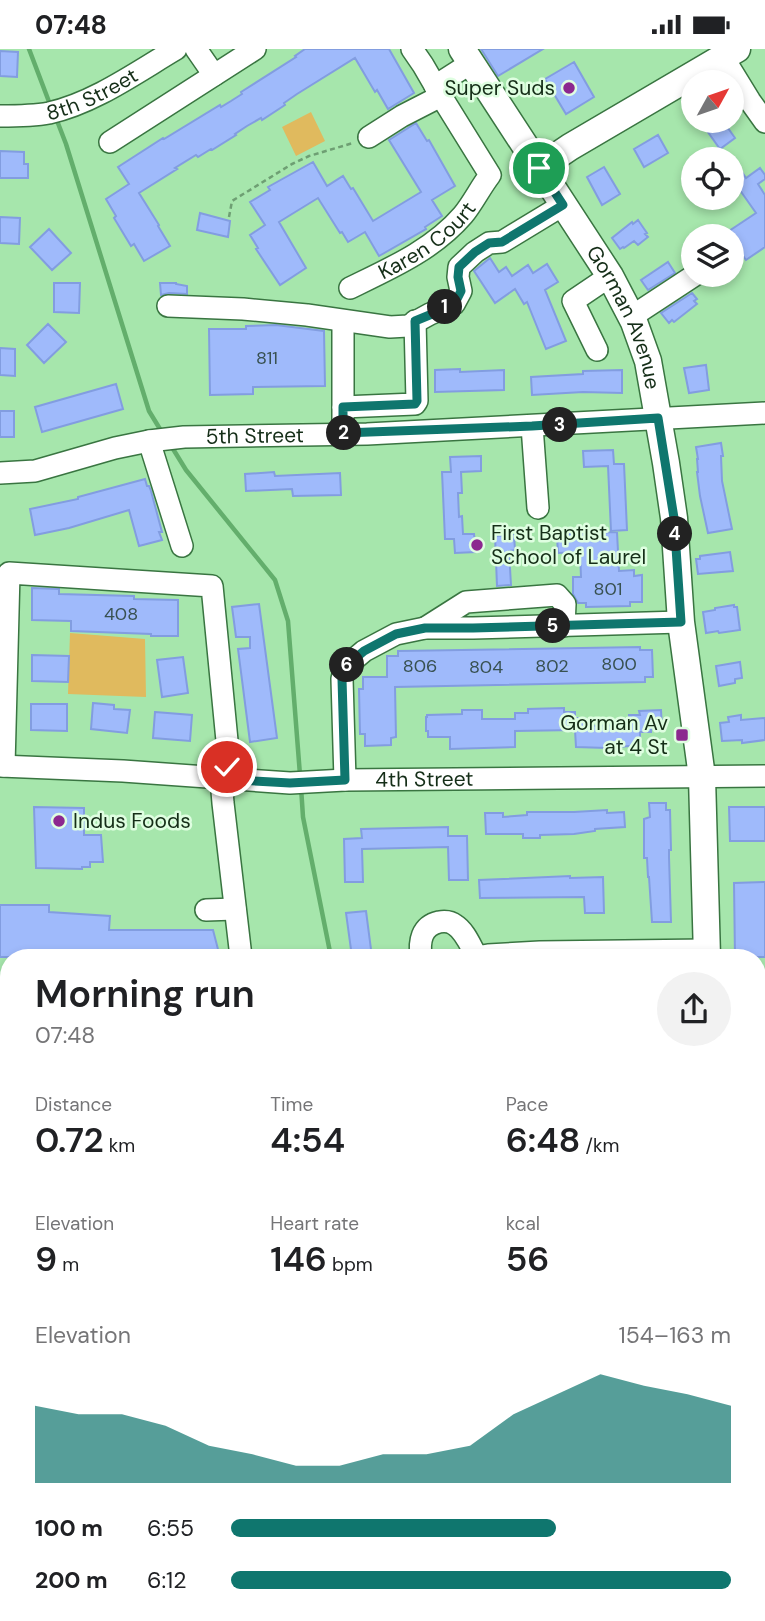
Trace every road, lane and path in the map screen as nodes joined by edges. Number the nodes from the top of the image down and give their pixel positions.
1 (176, 49) edge
2 (196, 49) edge
3 (255, 49) edge
4 (412, 49) edge
5 (730, 53) edge
6 (467, 56) edge
7 (214, 75) junction
8 (438, 91) junction
9 (0, 116) edge
10 (765, 122) edge
11 (369, 137) joint
12 (110, 142) dead end
13 (539, 168) junction
14 (563, 205) junction
15 (229, 217) dead end
16 (610, 276) junction
17 (681, 284) edge
18 (349, 288) dead end
19 (167, 306) dead end
20 (631, 317) junction
21 (343, 321) junction
22 (415, 321) junction
23 (597, 350) dead end
24 (343, 407) junction
25 (765, 413) edge
26 (658, 418) junction
27 (532, 426) junction
28 (343, 433) junction
29 (149, 441) junction
30 (0, 473) edge
31 (538, 508) dead end
32 (182, 546) dead end
33 (681, 622) junction
34 (564, 626) junction
35 (425, 628) junction
36 (2, 766) edge
37 (765, 776) edge
38 (702, 777) junction
39 (221, 779) junction
40 (345, 780) junction
41 (206, 909) dead end
42 (235, 909) junction
43 (240, 949) edge
44 (420, 949) edge
45 (472, 949) edge
46 (707, 949) edge

1 - 9 street, 8th Street
2 - 7 street
3 - 7 street
4 - 8 street
5 - 10 street
5 - 13 main road
6 - 8 street
6 - 13 main road, Gorman Avenue
7 - 12 street
8 - 11 street
8 - 18 street, Karen Court
11 - 15 path
13 - 14 main road, Gorman Avenue
14 - 16 main road, Gorman Avenue
14 - 22 street
16 - 20 main road, Gorman Avenue
16 - 23 street
17 - 20 street
19 - 21 street
20 - 26 main road, Gorman Avenue
21 - 22 street
21 - 24 street
22 - 24 street
24 - 28 street
25 - 26 street, 5th Street
26 - 27 street, 5th Street
26 - 33 main road, Gorman Avenue
27 - 28 street, 5th Street
27 - 31 street
28 - 29 street, 5th Street
29 - 30 street, 5th Street
29 - 32 street
33 - 34 street
33 - 38 main road, Gorman Avenue
34 - 35 street
34 - 35 street
35 - 40 street
36 - 39 street, 4th Street
36 - 39 street
37 - 38 street, 4th Street
38 - 40 street, 4th Street
38 - 46 main road, Gorman Avenue
39 - 40 street, 4th Street
39 - 42 street
41 - 42 street
42 - 43 street
44 - 45 street

